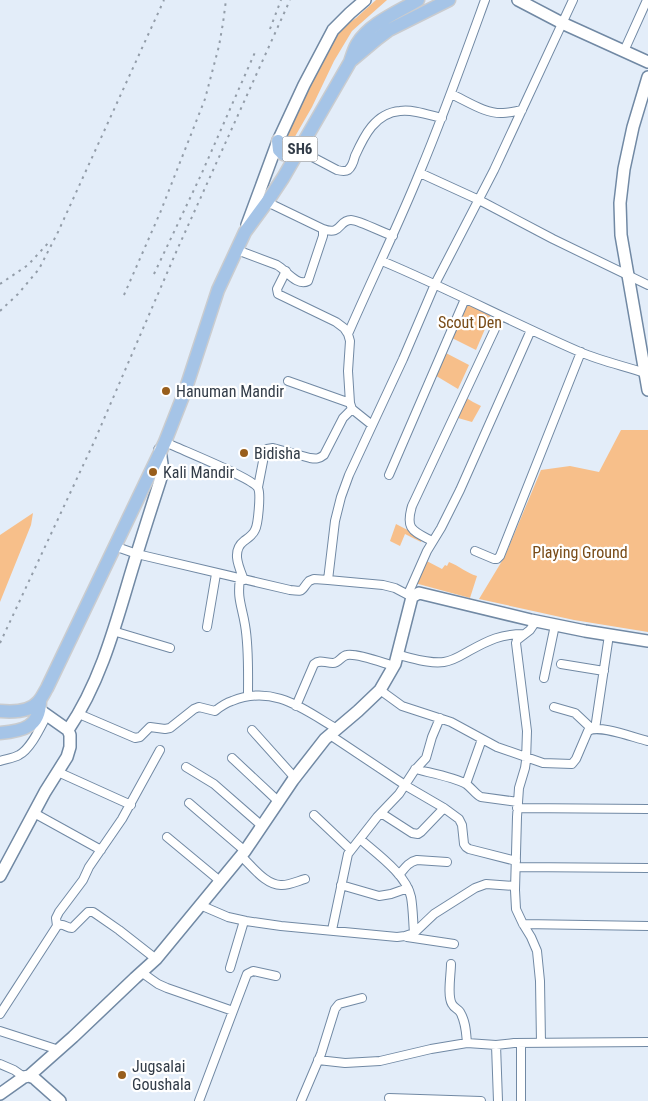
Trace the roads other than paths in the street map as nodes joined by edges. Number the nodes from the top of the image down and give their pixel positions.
1 (365, 0) edge
2 (418, 0) edge
3 (449, 0) edge
4 (485, 0) edge
5 (518, 0) edge
6 (573, 0) edge
7 (647, 0) edge
8 (562, 23) junction
9 (624, 52) junction
10 (350, 62) junction
11 (648, 62) edge
12 (648, 78) edge
13 (451, 94) junction
14 (522, 110) junction
15 (442, 118) junction
16 (278, 140) junction
17 (298, 151) junction
18 (420, 173) junction
19 (479, 200) junction
20 (267, 202) junction
21 (323, 229) junction
22 (245, 232) junction
23 (393, 236) junction
24 (237, 250) junction
25 (382, 261) junction
26 (286, 271) junction
27 (628, 276) junction
28 (435, 284) junction
29 (648, 285) edge
30 (465, 299) junction
31 (501, 316) junction
32 (531, 330) junction
33 (348, 334) junction
34 (581, 352) junction
35 (647, 372) edge
36 (288, 381) dead end
37 (648, 390) edge
38 (351, 406) junction
39 (372, 425) junction
40 (162, 446) junction
41 (389, 475) dead end
42 (258, 488) junction
43 (432, 541) junction
44 (114, 546) junction
45 (475, 551) dead end
46 (137, 554) junction
47 (216, 574) junction
48 (242, 579) junction
49 (328, 580) junction
50 (410, 595) junction
51 (536, 621) junction
52 (555, 625) junction
53 (207, 627) dead end
54 (113, 631) junction
55 (526, 634) junction
56 (609, 635) junction
57 (648, 641) edge
58 (170, 648) dead end
59 (398, 655) junction
60 (561, 664) dead end
61 (394, 666) junction
62 (604, 670) junction
63 (544, 678) dead end
64 (380, 690) junction
65 (248, 696) junction
66 (296, 706) junction
67 (554, 707) dead end
68 (40, 708) junction
69 (0, 711) edge
70 (79, 714) junction
71 (440, 718) junction
72 (593, 729) junction
73 (68, 730) junction
74 (252, 730) dead end
75 (333, 732) junction
76 (0, 733) edge
77 (482, 739) junction
78 (648, 741) edge
79 (160, 750) dead end
80 (232, 758) dead end
81 (526, 758) junction
82 (0, 761) edge
83 (186, 767) dead end
84 (415, 770) junction
85 (58, 772) junction
86 (295, 778) junction
87 (404, 784) junction
88 (466, 784) junction
89 (279, 802) junction
90 (189, 803) dead end
91 (131, 805) junction
92 (518, 805) junction
93 (444, 808) junction
94 (648, 809) edge
95 (34, 813) junction
96 (381, 813) junction
97 (314, 815) dead end
98 (262, 826) junction
99 (167, 837) dead end
100 (360, 839) junction
101 (101, 850) junction
102 (351, 850) junction
103 (243, 854) junction
104 (447, 862) dead end
105 (516, 864) junction
106 (648, 868) edge
107 (0, 875) edge
108 (399, 875) junction
109 (305, 879) dead end
110 (220, 881) junction
111 (341, 885) junction
112 (516, 886) junction
113 (408, 888) junction
114 (200, 905) junction
115 (244, 921) junction
116 (523, 924) junction
117 (57, 926) junction
118 (648, 926) edge
119 (332, 930) junction
120 (414, 932) junction
121 (405, 936) junction
122 (454, 944) dead end
123 (156, 959) junction
124 (451, 964) dead end
125 (230, 968) dead end
126 (141, 972) junction
127 (276, 976) dead end
128 (362, 998) dead end
129 (233, 1012) junction
130 (0, 1014) edge
131 (0, 1031) edge
132 (648, 1042) edge
133 (521, 1043) junction
134 (541, 1043) junction
135 (466, 1044) junction
136 (496, 1045) junction
137 (59, 1050) junction
138 (318, 1060) junction
139 (0, 1064) edge
140 (27, 1077) junction
141 (0, 1094) edge
142 (389, 1098) dead end
143 (60, 1101) edge
144 (200, 1101) edge
145 (302, 1101) edge
146 (481, 1101) edge
147 (498, 1101) edge
148 (521, 1101) edge

1 - 16 street
2 - 10 main road, SH6
3 - 10 main road, SH6
4 - 13 street
5 - 8 street
6 - 8 street
7 - 9 street
8 - 9 street
8 - 14 street
9 - 11 street
10 - 17 main road, SH6
12 - 27 street
13 - 14 street
13 - 15 street
14 - 19 street
15 - 17 street
15 - 18 street
16 - 17 main road
16 - 22 street
17 - 20 main road, SH6
18 - 19 street
18 - 23 street
19 - 27 street
19 - 28 street
20 - 21 street
20 - 22 main road, SH6
21 - 23 street
21 - 26 street
22 - 24 main road, SH6
23 - 25 street
24 - 26 street
24 - 40 main road, SH6
25 - 28 street
25 - 33 street
26 - 33 street
27 - 29 street
27 - 35 street
28 - 30 street
28 - 39 street
30 - 31 street
30 - 41 street
31 - 32 street
31 - 43 street
32 - 34 street
32 - 43 street
33 - 38 street
34 - 35 street
34 - 45 street
35 - 37 street
36 - 38 street
38 - 39 street
38 - 42 street
39 - 49 street
40 - 42 street
40 - 44 main road, SH6
40 - 46 street
42 - 48 street
43 - 50 street
44 - 46 street
44 - 68 main road, SH6
46 - 47 street
46 - 54 street
47 - 48 street
47 - 53 street
48 - 49 street
48 - 65 street
49 - 50 street
50 - 51 street
50 - 59 street
51 - 52 street
51 - 55 street
52 - 56 street
52 - 63 street
54 - 58 street
54 - 70 street
55 - 59 street
55 - 81 street
56 - 57 street
56 - 62 street
59 - 61 street
60 - 62 street
61 - 64 street
61 - 66 street
62 - 72 street
64 - 71 street
64 - 75 street
65 - 66 street
65 - 70 street
66 - 75 street
67 - 72 street
68 - 69 main road
68 - 73 street
68 - 76 main road, SH6
68 - 82 street
70 - 73 street
71 - 77 street
71 - 84 street
72 - 78 street
72 - 81 street
73 - 85 street
74 - 86 street
75 - 86 street
75 - 87 street
77 - 81 street
77 - 88 street
79 - 91 street
80 - 89 street
81 - 92 street
83 - 98 street
84 - 87 street
84 - 88 street
85 - 91 street
85 - 95 street
86 - 89 street
87 - 93 street
87 - 96 street
88 - 92 street
89 - 98 street
90 - 103 street
91 - 101 street
92 - 94 street
92 - 105 street
93 - 96 street
93 - 105 street
95 - 101 street
95 - 107 street
96 - 100 street
97 - 102 street
98 - 103 street
99 - 110 street
100 - 102 street
100 - 108 street
101 - 117 street
102 - 111 street
103 - 109 street
103 - 110 street
104 - 108 street
105 - 106 street
105 - 112 street
108 - 113 street
110 - 114 street
111 - 113 street
111 - 119 street
112 - 116 street
112 - 120 street
113 - 120 street
114 - 115 street
114 - 123 street
115 - 119 street
115 - 125 street
116 - 118 street
116 - 134 street
117 - 123 street
117 - 130 street
119 - 121 street
120 - 121 street
121 - 122 street
123 - 126 street
124 - 135 street
126 - 129 street
126 - 137 street
127 - 129 street
128 - 138 street
129 - 144 street
131 - 137 street
132 - 134 street
133 - 134 street
133 - 136 street
133 - 148 street
135 - 136 street
135 - 138 street
136 - 147 street
137 - 140 street
138 - 145 street
139 - 140 street
140 - 141 street
140 - 143 street
142 - 146 street

